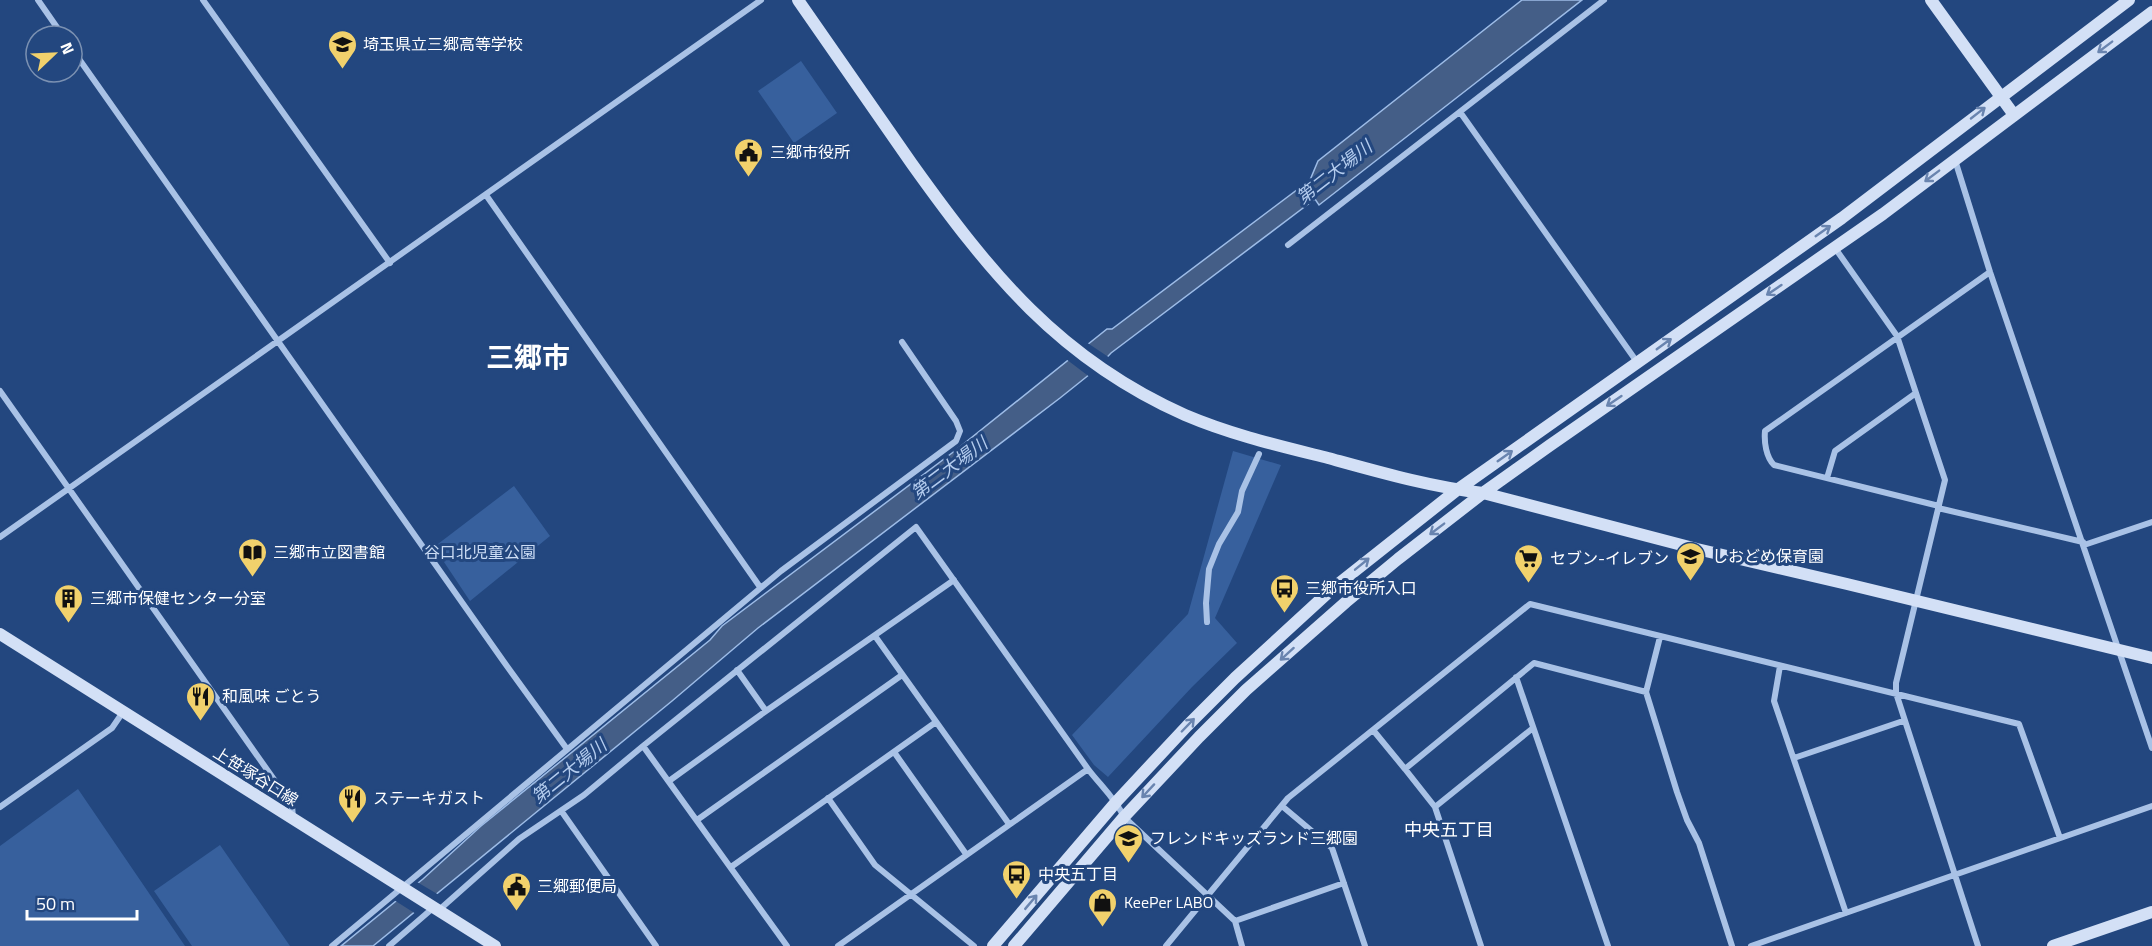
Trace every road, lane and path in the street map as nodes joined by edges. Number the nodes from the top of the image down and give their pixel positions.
1 (38, 0) edge
2 (203, 0) edge
3 (761, 0) edge
4 (798, 0) edge
5 (1604, 0) edge
6 (1931, 0) edge
7 (2129, 0) edge
8 (2152, 13) edge
9 (55, 24) edge
10 (84, 66) edge
11 (2000, 96) junction
12 (1460, 112) junction
13 (2014, 115) junction
14 (1954, 159) junction
15 (486, 195) junction
16 (1288, 245) dead end
17 (1835, 248) junction
18 (390, 263) junction
19 (1990, 272) junction
20 (1897, 336) junction
21 (279, 341) junction
22 (902, 342) dead end
23 (1638, 363) junction
24 (0, 391) edge
25 (1917, 393) junction
26 (1259, 454) dead end
27 (1827, 478) junction
28 (69, 489) junction
29 (1457, 490) junction
30 (1483, 493) junction
31 (1938, 507) junction
32 (2152, 522) edge
33 (0, 537) edge
34 (2083, 544) junction
35 (954, 580) junction
36 (760, 587) junction
37 (1916, 601) junction
38 (1208, 622) dead end
39 (0, 634) edge
40 (875, 636) junction
41 (1660, 637) junction
42 (2119, 650) junction
43 (2152, 658) edge
44 (1780, 666) junction
45 (737, 670) junction
46 (902, 675) junction
47 (1516, 677) junction
48 (1646, 692) junction
49 (1896, 693) junction
50 (766, 711) junction
51 (123, 712) junction
52 (1903, 721) junction
53 (936, 722) junction
54 (1533, 728) junction
55 (1373, 730) junction
56 (643, 746) junction
57 (2152, 748) edge
58 (567, 749) junction
59 (894, 752) junction
60 (1794, 758) junction
61 (1088, 769) junction
62 (1405, 769) junction
63 (669, 781) junction
64 (828, 798) junction
65 (1117, 801) junction
66 (1282, 806) junction
67 (2152, 806) edge
68 (0, 807) edge
69 (1435, 807) junction
70 (562, 812) junction
71 (1124, 817) junction
72 (293, 818) junction
73 (697, 820) junction
74 (1009, 824) junction
75 (2060, 838) junction
76 (966, 854) junction
77 (731, 867) junction
78 (1954, 876) junction
79 (1344, 883) junction
80 (403, 888) junction
81 (911, 895) junction
82 (1208, 895) junction
83 (434, 908) junction
84 (2152, 912) edge
85 (1846, 913) junction
86 (1235, 921) junction
87 (2077, 942) edge
88 (332, 946) edge
89 (389, 946) edge
90 (495, 946) edge
91 (656, 946) edge
92 (787, 946) edge
93 (838, 946) edge
94 (974, 946) edge
95 (993, 946) edge
96 (1014, 946) edge
97 (1166, 946) edge
98 (1242, 946) edge
99 (1365, 946) edge
100 (1481, 946) edge
101 (1608, 946) edge
102 (1732, 946) edge
103 (1751, 946) edge
104 (1978, 946) edge
105 (2053, 946) edge

1 - 9 street
2 - 18 street
3 - 15 street
4 - 29 street
5 - 12 street
6 - 11 street
7 - 11 street
8 -> 13 street
10 - 21 street
11 - 13 street
23 -> 11 street
12 - 16 street
12 - 23 street
13 - 14 street
14 -> 17 street
14 - 19 street
15 - 18 street
15 - 36 street
17 - 20 street
17 -> 30 street
18 - 21 street
19 - 20 street
19 - 34 street
20 - 25 street
20 - 27 street
21 - 28 street
21 - 58 street
22 - 36 street
29 -> 23 street
24 - 28 street
25 - 27 street
25 - 31 street
26 - 38 street
27 - 31 street
28 - 33 street
28 - 72 street
29 - 30 street
65 -> 29 street
30 - 37 street
30 -> 71 street
31 - 34 street
31 - 37 street
32 - 34 street
34 - 42 street
35 - 40 street
35 - 45 street
35 - 61 street
36 - 58 street
37 - 42 street
37 - 49 street
39 - 51 street, 上笹塚谷口線
40 - 46 street
40 - 50 street
41 - 44 street
41 - 48 street
41 - 55 street
42 - 43 street
42 - 57 street
44 - 49 street
44 - 60 street
45 - 50 street
45 - 56 street
46 - 53 street
46 - 73 street
47 - 48 street
47 - 54 street
47 - 62 street
48 - 102 street
49 - 52 street
49 - 75 street
50 - 63 street
51 - 68 street
51 - 72 street, 上笹塚谷口線
52 - 60 street
52 - 78 street
53 - 59 street
53 - 74 street
54 - 69 street
54 - 101 street
55 - 62 street
55 - 66 street
56 - 63 street
56 - 70 street
58 - 80 street
59 - 64 street
59 - 76 street
60 - 85 street
61 - 65 street
61 - 74 street
62 - 69 street
63 - 73 street
64 - 77 street
64 - 81 street
65 - 71 street
95 -> 65 street
66 - 79 street
66 - 82 street
67 - 75 street
69 - 100 street
70 - 83 street
70 - 91 street
71 - 82 street
71 - 96 street
72 - 80 street, 上笹塚谷口線
73 - 77 street
74 - 76 street
75 - 78 street
76 - 81 street
77 - 92 street
78 - 85 street
78 - 104 street
79 - 86 street
79 - 99 street
80 - 83 street, 上笹塚谷口線
80 - 88 street
81 - 93 street
81 - 94 street
82 - 86 street
82 - 97 street
83 - 89 street
83 - 90 street, 上笹塚谷口線
84 - 87 street
85 - 103 street
86 - 98 street
87 - 105 street

